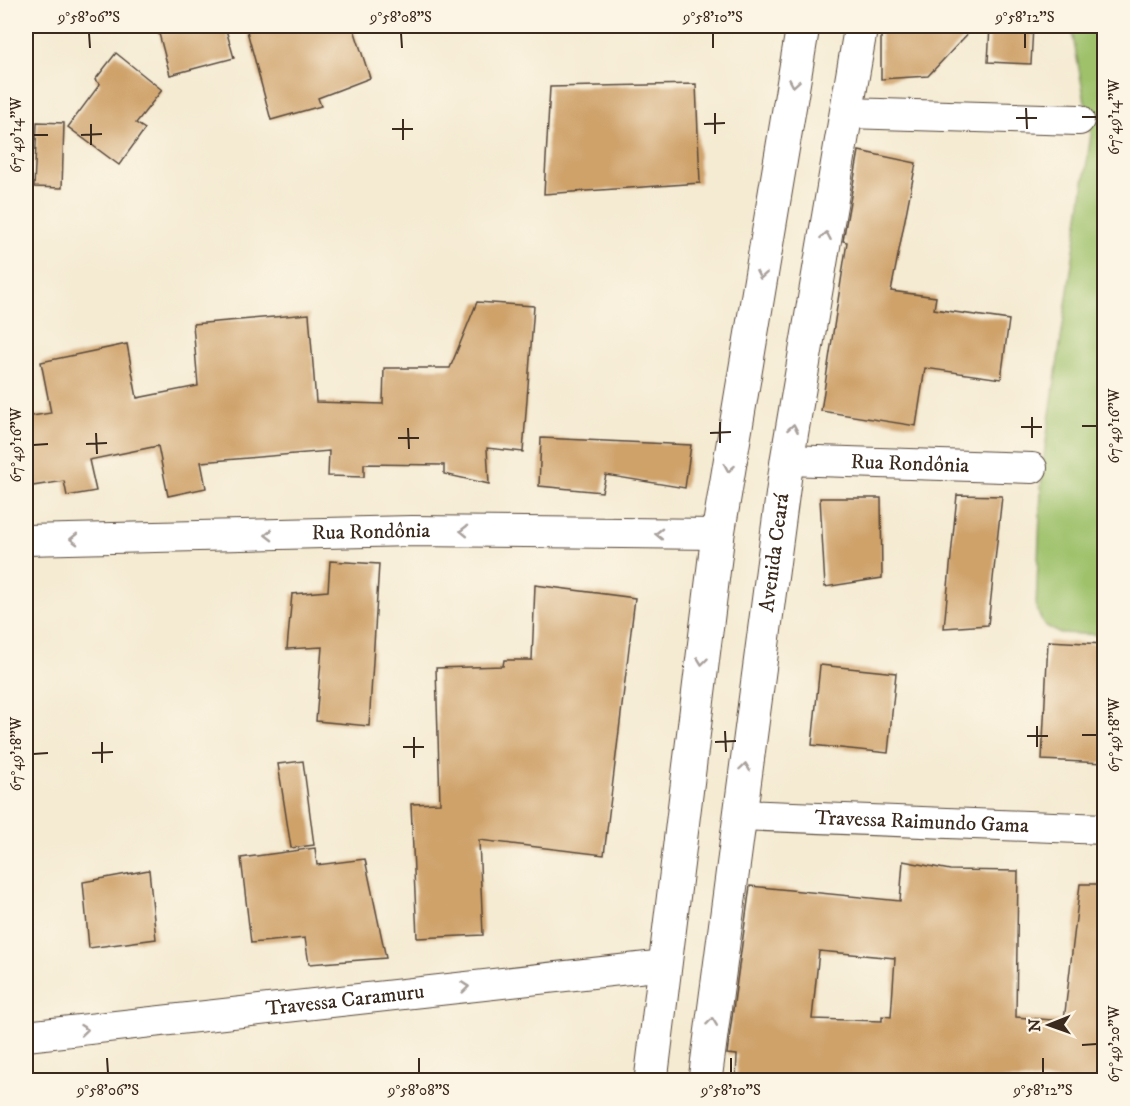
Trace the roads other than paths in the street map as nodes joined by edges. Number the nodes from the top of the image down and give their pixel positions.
1 (804, 26) edge
2 (861, 26) edge
3 (847, 113) junction
4 (1079, 120) dead end
5 (787, 460) junction
6 (1032, 468) dead end
7 (718, 534) junction
8 (26, 540) edge
9 (739, 815) junction
10 (1104, 829) edge
11 (665, 965) junction
12 (26, 1036) edge
13 (651, 1080) edge
14 (705, 1080) edge

1 -> 7 main road
2 - 3 main road, Avenida Ceará
3 - 4 street
5 -> 3 main road, Avenida Ceará
5 - 6 street, Rua Rondônia
9 -> 5 main road, Avenida Ceará
7 -> 8 street, Rua Rondônia
7 -> 11 main road
9 - 10 street, Travessa Raimundo Gama
14 -> 9 main road, Avenida Ceará
12 -> 11 street, Travessa Caramuru
11 - 13 main road

